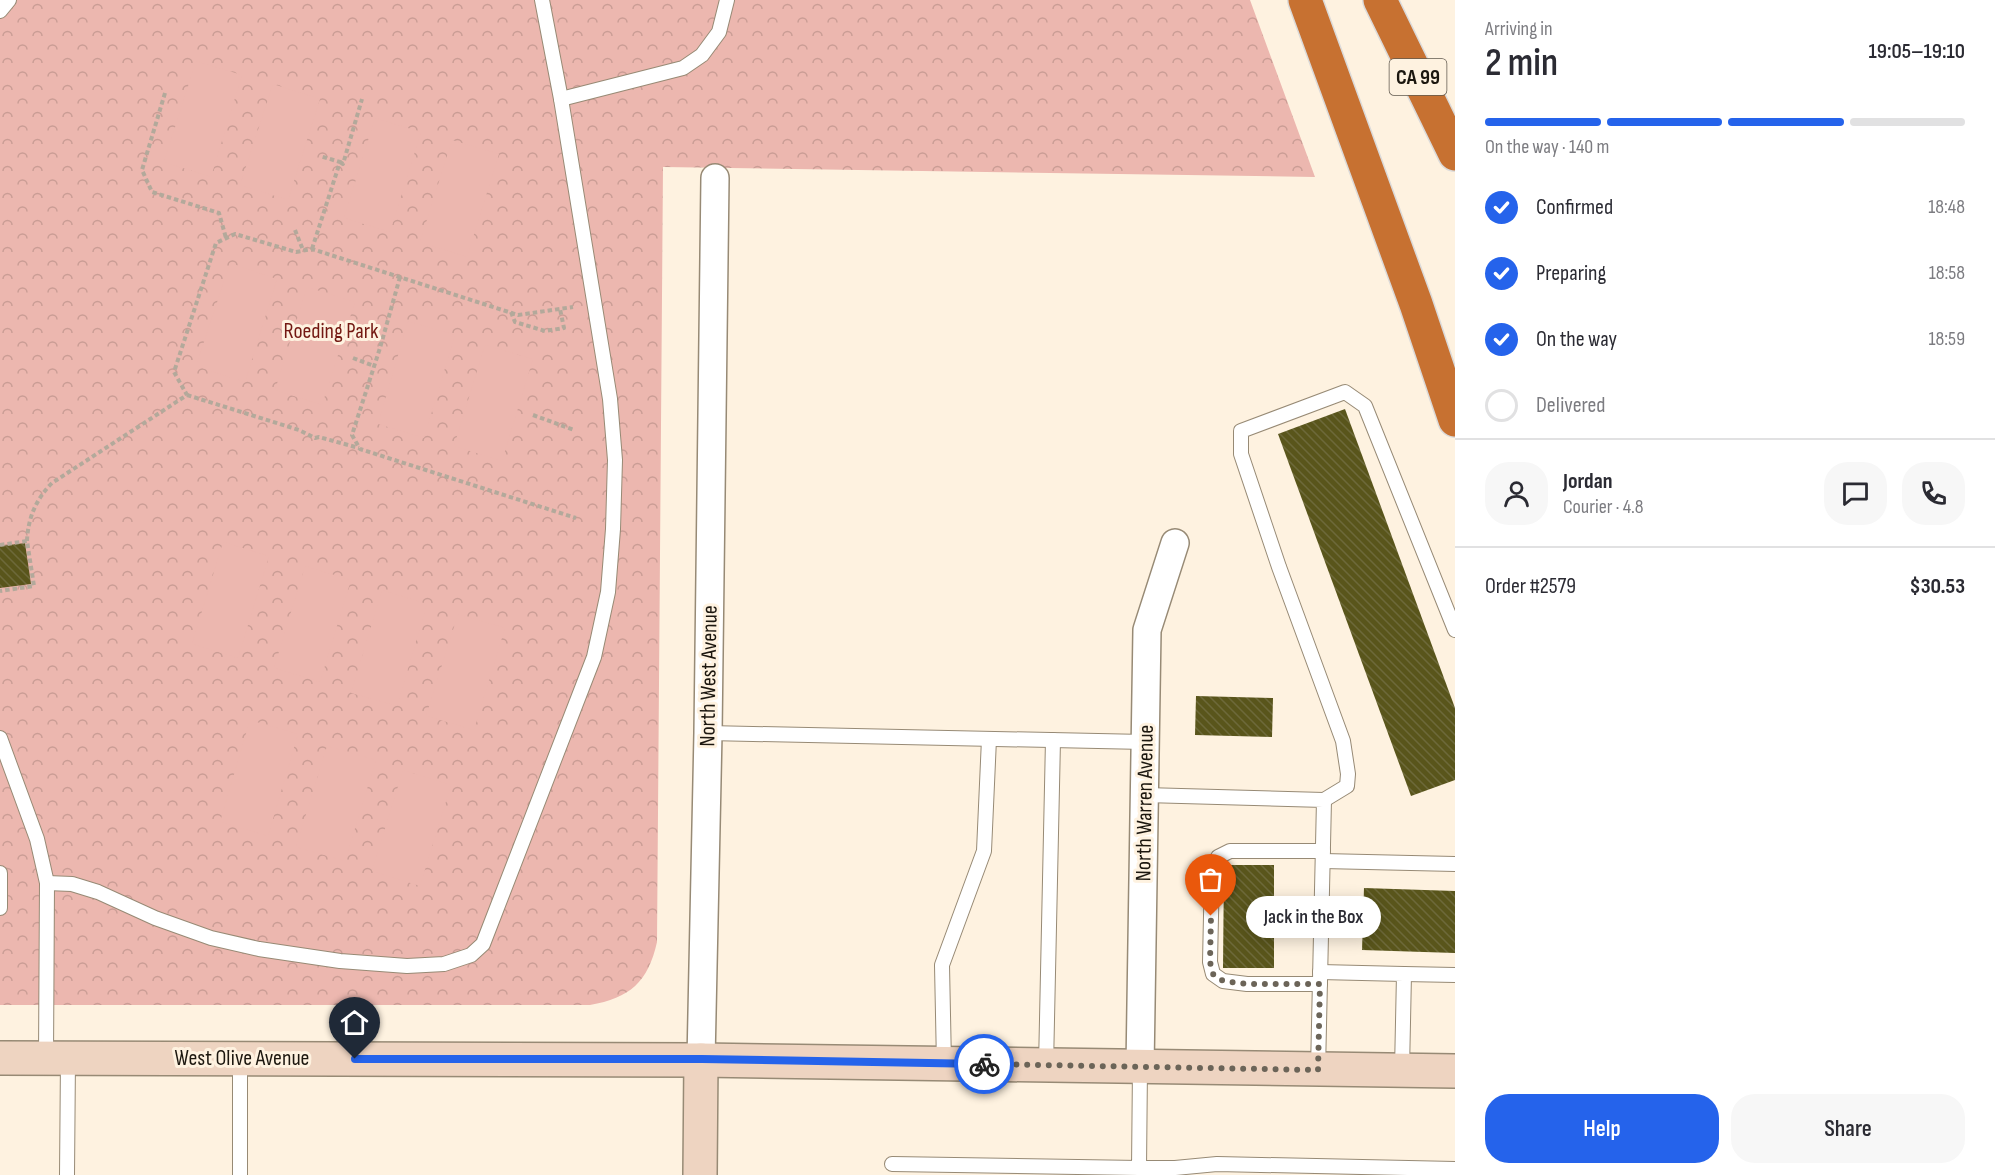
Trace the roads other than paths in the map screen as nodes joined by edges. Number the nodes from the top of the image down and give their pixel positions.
1 (9, 0) edge
2 (542, 0) edge
3 (728, 0) edge
4 (1305, 0) edge
5 (1380, 0) edge
6 (0, 11) edge
7 (561, 99) junction
8 (1455, 154) edge
9 (715, 178) dead end
10 (1455, 420) edge
11 (1175, 543) dead end
12 (1455, 630) edge
13 (708, 733) junction
14 (0, 738) edge
15 (989, 739) junction
16 (1053, 740) junction
17 (1145, 742) junction
18 (1145, 795) junction
19 (1324, 800) junction
20 (1323, 856) junction
21 (1455, 864) edge
22 (0, 873) edge
23 (47, 883) junction
24 (0, 908) edge
25 (1404, 974) junction
26 (1455, 975) edge
27 (1320, 978) junction
28 (0, 1058) edge
29 (57, 1058) junction
30 (240, 1058) junction
31 (702, 1059) junction
32 (944, 1064) junction
33 (1046, 1065) junction
34 (1140, 1067) junction
35 (1318, 1070) junction
36 (1402, 1070) junction
37 (1455, 1071) edge
38 (892, 1164) dead end
39 (1139, 1168) junction
40 (1455, 1169) edge
41 (1177, 1172) edge
42 (67, 1175) edge
43 (240, 1175) edge
44 (700, 1175) edge

1 - 6 lane
2 - 7 lane
3 - 7 lane
4 - 10 highway
5 - 8 highway, CA 99
7 - 23 lane
9 - 13 street, North West Avenue
11 - 17 street, North Warren Avenue
12 - 19 lane
13 - 15 lane
13 - 31 street, North West Avenue
14 - 23 lane
15 - 16 lane
15 - 32 lane
16 - 17 lane
16 - 33 lane
17 - 18 street, North Warren Avenue
18 - 19 lane
18 - 34 street, North Warren Avenue
19 - 20 lane
20 - 21 lane
20 - 27 lane
20 - 27 lane
22 - 24 lane
23 - 29 lane
25 - 26 lane
25 - 27 lane
25 - 36 lane
27 - 35 lane
28 - 29 main road, West Olive Avenue
29 - 30 main road, West Olive Avenue
29 - 42 lane
30 - 31 main road, West Olive Avenue
30 - 43 lane
31 - 32 main road, West Olive Avenue
31 - 44 main road, North West Avenue
32 - 33 main road, West Olive Avenue
33 - 34 main road, West Olive Avenue
34 - 35 main road, West Olive Avenue
34 - 39 lane
35 - 36 main road, West Olive Avenue
36 - 37 main road, West Olive Avenue
38 - 39 lane
39 - 41 lane
40 - 41 lane

